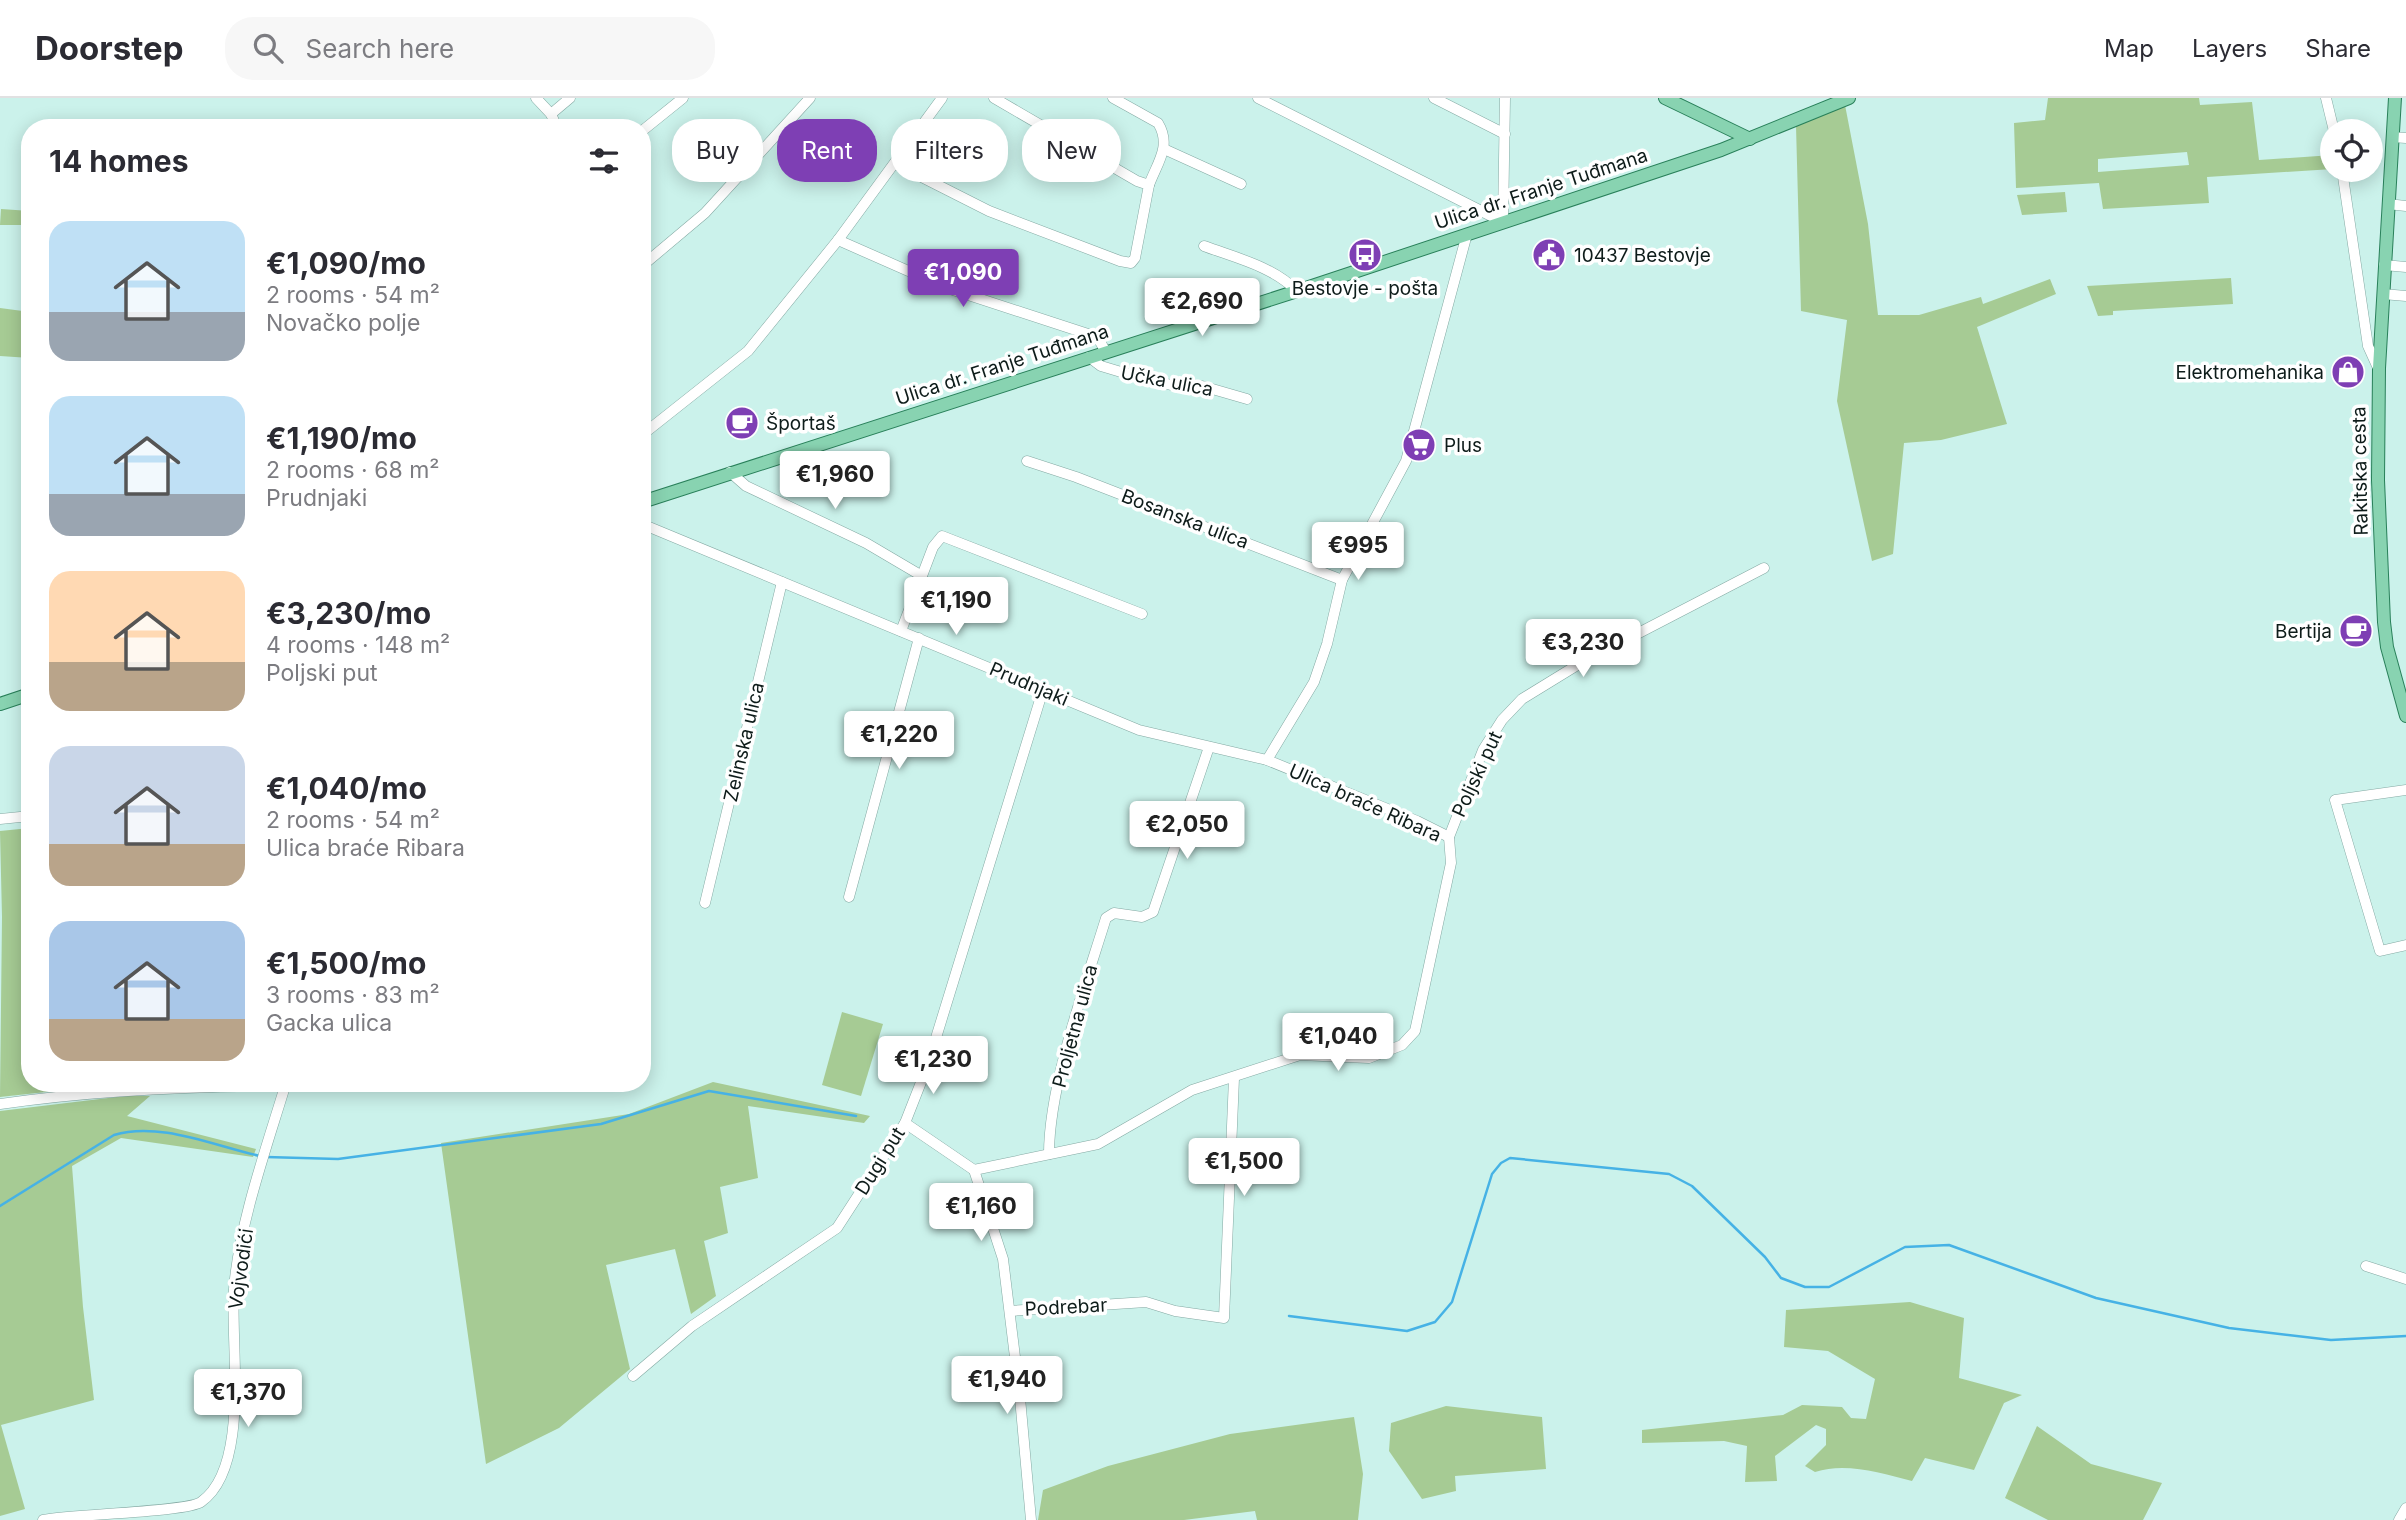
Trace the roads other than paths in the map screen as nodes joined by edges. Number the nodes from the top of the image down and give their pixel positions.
1 (536, 98) edge
2 (570, 98) edge
3 (683, 98) edge
4 (810, 98) edge
5 (942, 98) edge
6 (994, 98) edge
7 (1113, 98) edge
8 (1258, 98) edge
9 (1434, 98) edge
10 (1505, 98) edge
11 (1665, 98) edge
12 (1849, 98) edge
13 (2326, 98) edge
14 (2395, 98) edge
15 (551, 114) junction
16 (553, 119) edge
17 (927, 119) edge
18 (2331, 119) edge
19 (651, 124) edge
20 (1505, 134) junction
21 (2392, 137) junction
22 (2406, 138) edge
23 (1750, 139) junction
24 (1164, 149) junction
25 (891, 171) edge
26 (932, 182) edge
27 (2344, 182) edge
28 (1241, 184) dead end
29 (1149, 185) junction
30 (2388, 204) junction
31 (2406, 206) edge
32 (1503, 222) junction
33 (1467, 234) junction
34 (838, 240) junction
35 (1204, 246) dead end
36 (651, 258) edge
37 (2384, 265) junction
38 (2406, 267) edge
39 (1297, 291) junction
40 (2383, 294) junction
41 (2406, 296) edge
42 (1107, 352) junction
43 (1089, 357) junction
44 (2379, 368) junction
45 (1248, 398) dead end
46 (651, 428) edge
47 (1027, 461) dead end
48 (730, 472) junction
49 (651, 499) edge
50 (651, 528) edge
51 (1764, 568) dead end
52 (922, 576) junction
53 (1342, 580) junction
54 (782, 582) junction
55 (1142, 614) dead end
56 (901, 631) junction
57 (919, 638) junction
58 (1043, 690) junction
59 (21, 697) edge
60 (0, 704) edge
61 (2406, 716) edge
62 (1209, 747) junction
63 (1267, 760) junction
64 (2406, 790) edge
65 (21, 817) edge
66 (0, 818) edge
67 (1448, 837) junction
68 (849, 897) dead end
69 (705, 903) dead end
70 (2406, 946) edge
71 (1234, 1077) junction
72 (87, 1092) edge
73 (284, 1092) edge
74 (0, 1104) edge
75 (905, 1123) junction
76 (1049, 1154) junction
77 (974, 1170) junction
78 (2366, 1266) dead end
79 (2406, 1279) edge
80 (1010, 1311) junction
81 (633, 1376) dead end
82 (2406, 1508) edge
83 (43, 1520) edge
84 (1031, 1520) edge
85 (2399, 1520) edge

1 - 15 street
2 - 15 street
3 - 19 street
4 - 36 street
5 - 17 street
6 - 29 street
7 - 24 street
8 - 32 street
9 - 20 street
10 - 20 street
11 - 23 main road
12 - 23 main road, Ulica dr. Franje Tuđmana
13 - 18 street
14 - 21 main road, Rakitska cesta
15 - 16 street
20 - 32 street
21 - 22 street
21 - 30 main road, Rakitska cesta
23 - 32 main road, Ulica dr. Franje Tuđmana
24 - 28 street
24 - 29 street
25 - 34 street
26 - 29 street
27 - 44 street
30 - 31 street
30 - 37 main road, Rakitska cesta
32 - 33 main road, Ulica dr. Franje Tuđmana
33 - 39 main road, Ulica dr. Franje Tuđmana
33 - 53 street, Ulica braće Ribara
34 - 42 street
34 - 46 street
35 - 39 street
37 - 38 street
37 - 40 main road, Rakitska cesta
39 - 42 main road, Ulica dr. Franje Tuđmana
40 - 41 street
40 - 44 main road, Rakitska cesta
42 - 43 main road, Ulica dr. Franje Tuđmana
43 - 45 street, Učka ulica
43 - 48 main road, Ulica dr. Franje Tuđmana
44 - 61 main road, Rakitska cesta
47 - 53 street, Bosanska ulica
48 - 49 main road, Ulica dr. Franje Tuđmana
48 - 52 street
50 - 54 street, Prudnjaki
51 - 67 street, Poljski put
52 - 55 street
52 - 56 street
53 - 63 street, Ulica braće Ribara
54 - 56 street, Prudnjaki
54 - 69 street, Zelinska ulica
56 - 57 street, Prudnjaki
57 - 58 street, Prudnjaki
57 - 68 street
58 - 62 street, Prudnjaki
58 - 75 street, Dugi put
59 - 60 main road
62 - 63 street, Prudnjaki
62 - 76 street, Proljetna ulica
63 - 67 street, Ulica braće Ribara
64 - 70 street
65 - 66 street
67 - 71 street, Ulica braće Ribara
71 - 76 street, Ulica braće Ribara
71 - 80 street, Podrebar
72 - 74 street
73 - 83 street, Vojvodići
75 - 77 street
75 - 81 street, Dugi put
76 - 77 street, Ulica braće Ribara
77 - 80 street, Podrebar
78 - 79 street
80 - 84 street
82 - 85 street

